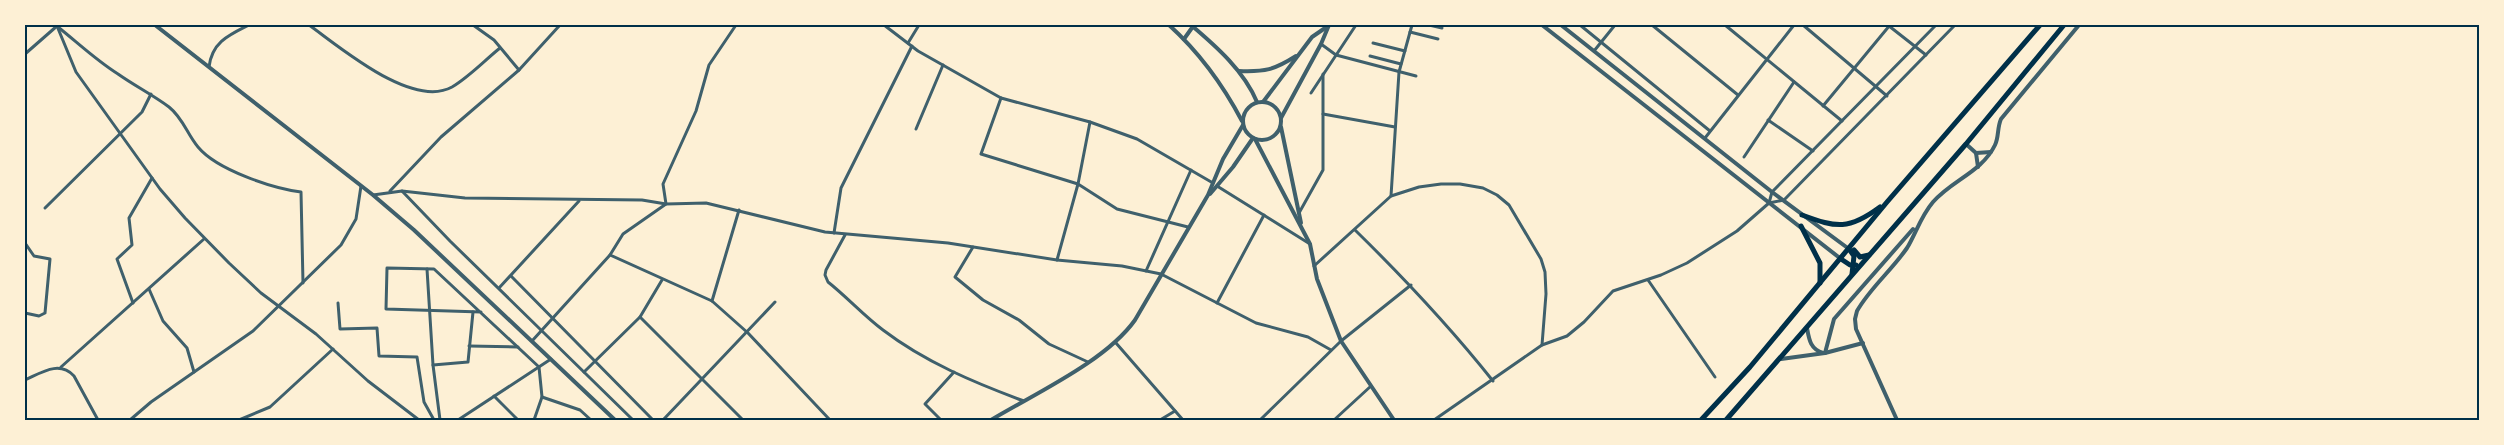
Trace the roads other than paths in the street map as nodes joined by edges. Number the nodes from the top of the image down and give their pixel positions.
1 (57, 25) edge
2 (155, 25) edge
3 (249, 25) edge
4 (309, 25) edge
5 (473, 25) edge
6 (560, 25) edge
7 (736, 25) edge
8 (884, 25) edge
9 (919, 25) edge
10 (1169, 25) edge
11 (1356, 25) edge
12 (1412, 25) edge
13 (1429, 25) edge
14 (1542, 25) edge
15 (1561, 25) edge
16 (1580, 25) edge
17 (1615, 25) edge
18 (1652, 25) edge
19 (1725, 25) edge
20 (1794, 25) edge
21 (1803, 25) edge
22 (1890, 25) edge
23 (1936, 25) edge
24 (1955, 25) edge
25 (2040, 25) edge
26 (2064, 25) edge
27 (2079, 25) edge
28 (1193, 26) edge
29 (1328, 26) edge
30 (1442, 28) dead end
31 (1410, 32) junction
32 (1184, 39) junction
33 (1438, 39) dead end
34 (1373, 42) dead end
35 (1601, 42) junction
36 (908, 43) junction
37 (1321, 44) junction
38 (912, 46) junction
39 (1915, 46) junction
40 (500, 48) junction
41 (1405, 51) junction
42 (1594, 51) junction
43 (25, 54) edge
44 (1300, 54) junction
45 (1336, 55) junction
46 (1370, 56) dead end
47 (1926, 56) junction
48 (1767, 60) junction
49 (1401, 64) junction
50 (943, 65) junction
51 (209, 68) junction
52 (1855, 68) junction
53 (519, 70) junction
54 (1238, 71) junction
55 (1399, 72) junction
56 (1323, 74) junction
57 (1416, 76) dead end
58 (1794, 82) junction
59 (1877, 86) junction
60 (1311, 93) dead end
61 (151, 94) junction
62 (1738, 95) junction
63 (1887, 96) junction
64 (1001, 98) junction
65 (1258, 102) junction
66 (1263, 102) junction
67 (1823, 106) junction
68 (1323, 114) junction
69 (1281, 118) junction
70 (1768, 120) junction
71 (1842, 121) junction
72 (1090, 122) junction
73 (1242, 123) junction
74 (1280, 126) junction
75 (1396, 127) junction
76 (916, 129) dead end
77 (1710, 131) junction
78 (119, 133) junction
79 (1254, 138) junction
80 (1704, 138) junction
81 (1966, 144) junction
82 (1813, 151) junction
83 (1991, 152) junction
84 (1976, 153) junction
85 (1744, 157) dead end
86 (1978, 167) junction
87 (1191, 170) junction
88 (152, 178) junction
89 (1213, 183) junction
90 (1078, 184) junction
91 (361, 186) junction
92 (1217, 186) junction
93 (402, 191) junction
94 (389, 192) junction
95 (1772, 192) junction
96 (373, 195) junction
97 (1208, 195) junction
98 (1391, 196) junction
99 (580, 200) junction
100 (1784, 200) junction
101 (1887, 202) junction
102 (1770, 203) junction
103 (666, 204) junction
104 (45, 208) dead end
105 (739, 210) junction
106 (1299, 213) junction
107 (1264, 215) junction
108 (1802, 215) junction
109 (1167, 222) junction
110 (1918, 223) junction
111 (1801, 226) junction
112 (1188, 227) junction
113 (1302, 228) junction
114 (1354, 230) junction
115 (834, 233) junction
116 (845, 235) junction
117 (204, 239) junction
118 (1854, 242) junction
119 (25, 243) edge
120 (1310, 244) junction
121 (973, 247) junction
122 (1849, 249) junction
123 (1871, 254) junction
124 (610, 255) junction
125 (1841, 259) junction
126 (1057, 260) junction
127 (1863, 264) junction
128 (1854, 265) junction
129 (1314, 266) junction
130 (427, 269) junction
131 (1146, 271) junction
132 (1161, 274) junction
133 (511, 276) junction
134 (1851, 277) junction
135 (662, 280) junction
136 (1648, 280) junction
137 (303, 283) junction
138 (1820, 284) junction
139 (1411, 285) junction
140 (499, 288) junction
141 (149, 289) junction
142 (712, 301) junction
143 (775, 302) dead end
144 (134, 303) junction
145 (338, 303) dead end
146 (1217, 303) junction
147 (278, 306) junction
148 (431, 311) junction
149 (25, 312) edge
150 (473, 312) junction
151 (481, 312) junction
152 (640, 317) junction
153 (553, 318) junction
154 (1807, 328) junction
155 (542, 331) junction
156 (748, 333) junction
157 (1341, 340) junction
158 (532, 341) junction
159 (1116, 343) junction
160 (1863, 343) junction
161 (1542, 345) junction
162 (469, 346) junction
163 (518, 347) junction
164 (332, 349) junction
165 (1331, 350) junction
166 (1825, 353) junction
167 (550, 359) junction
168 (1781, 359) junction
169 (595, 361) junction
170 (1088, 362) junction
171 (433, 366) junction
172 (539, 367) junction
173 (61, 368) junction
174 (194, 372) junction
175 (584, 372) junction
176 (954, 372) junction
177 (1715, 377) dead end
178 (25, 380) edge
179 (1493, 380) junction
180 (702, 381) junction
181 (1371, 386) junction
182 (494, 396) junction
183 (542, 397) junction
184 (1024, 401) junction
185 (1175, 411) junction
186 (98, 420) edge
187 (130, 420) edge
188 (239, 420) edge
189 (419, 420) edge
190 (434, 420) edge
191 (440, 420) edge
192 (458, 420) edge
193 (518, 420) edge
194 (534, 420) edge
195 (591, 420) edge
196 (615, 420) edge
197 (633, 420) edge
198 (653, 420) edge
199 (663, 420) edge
200 (743, 420) edge
201 (830, 420) edge
202 (941, 420) edge
203 (991, 420) edge
204 (1160, 420) edge
205 (1183, 420) edge
206 (1260, 420) edge
207 (1334, 420) edge
208 (1394, 420) edge
209 (1434, 420) edge
210 (1701, 420) edge
211 (1726, 420) edge
212 (1897, 420) edge

1 - 43 street
1 - 61 street
1 - 78 street
2 - 51 street
3 - 51 street
4 - 40 street
5 - 40 street
6 - 53 street
7 - 103 street
8 - 36 street
9 - 36 street
10 - 32 street
11 - 45 street
12 - 31 street
13 - 30 street
14 - 102 street
15 - 42 street
16 - 35 street
17 - 35 street
18 - 62 street
19 - 48 street
20 - 48 street
21 - 52 street
22 - 39 street
22 - 52 street
23 - 39 street
24 - 47 street
25 - 101 highway
26 - 81 highway
27 - 83 street
28 - 32 street
28 - 54 street
29 - 37 street
29 - 44 street
31 - 33 street
31 - 41 street
32 - 73 street
34 - 41 street
35 - 42 street
35 - 77 street
36 - 38 street
37 - 45 street
37 - 69 street
38 - 50 street
38 - 115 street
39 - 47 street
39 - 59 street
40 - 53 street
41 - 49 street
42 - 80 street
44 - 54 street
44 - 66 street
45 - 55 street
45 - 56 street
46 - 49 street
47 - 63 street
48 - 58 street
48 - 62 street
49 - 55 street
50 - 64 street
50 - 76 street
51 - 91 street
52 - 59 street
52 - 67 street
53 - 94 street
54 - 65 street
55 - 57 street
55 - 75 street
56 - 60 street
56 - 68 street
58 - 67 street
58 - 70 street
59 - 63 street
59 - 71 street
61 - 78 street
61 - 137 street
62 - 77 street
63 - 100 street
64 - 72 street
64 - 90 street
65 - 66 street
65 - 73 street
66 - 69 street
67 - 71 street
68 - 75 street
68 - 106 street
69 - 74 street
70 - 82 street
70 - 85 street
71 - 82 street
72 - 87 street
72 - 90 street
73 - 79 street
73 - 89 street
74 - 79 street
74 - 106 street
75 - 98 street
77 - 80 street
78 - 88 street
78 - 104 street
79 - 92 street
79 - 113 street
80 - 95 street
81 - 84 street
81 - 123 highway
82 - 95 street
83 - 84 street
83 - 86 street
84 - 86 street
86 - 110 street
87 - 89 street
87 - 109 street
88 - 117 street
88 - 144 street
89 - 97 street
90 - 109 street
90 - 126 street
91 - 96 street
91 - 137 street
92 - 97 street
92 - 107 street
93 - 94 street
93 - 99 street
93 - 140 street
94 - 96 street
95 - 100 street
95 - 102 street
96 - 158 street
97 - 112 street
98 - 114 street
98 - 161 street
99 - 103 street
99 - 133 street
100 - 102 street
100 - 108 street
101 - 108 highway
101 - 118 highway
102 - 111 street
102 - 136 street
103 - 105 street
103 - 124 street
105 - 115 street
105 - 142 street
106 - 113 street
107 - 120 street
107 - 146 street
108 - 122 street
109 - 112 street
109 - 131 street
110 - 160 street
110 - 166 street
111 - 125 street
111 - 138 highway
112 - 132 street
113 - 120 street
114 - 129 street
114 - 139 street
115 - 116 street
116 - 121 street
116 - 176 street
117 - 141 street
117 - 147 street
118 - 122 highway
118 - 123 highway
119 - 149 street
120 - 129 street
121 - 126 street
121 - 170 street
122 - 125 highway
122 - 128 highway
123 - 127 highway
124 - 135 street
124 - 153 street
125 - 128 highway
125 - 138 highway
126 - 131 street
127 - 128 highway
127 - 134 highway
128 - 134 highway
129 - 157 street
130 - 148 street
130 - 148 street
130 - 151 street
131 - 132 street
132 - 146 street
132 - 159 street
133 - 140 street
133 - 153 street
134 - 154 highway
135 - 142 street
135 - 152 street
136 - 161 street
136 - 177 street
137 - 147 street
138 - 210 highway
139 - 157 street
139 - 179 street
140 - 155 street
141 - 144 street
141 - 174 street
142 - 156 street
143 - 156 street
144 - 173 street
145 - 190 street
146 - 165 street
147 - 164 street
147 - 174 street
148 - 150 street
148 - 171 street
150 - 151 street
150 - 162 street
151 - 163 street
152 - 169 street
152 - 180 street
153 - 155 street
153 - 169 street
154 - 166 street
154 - 168 highway
155 - 158 street
155 - 175 street
156 - 180 street
156 - 201 street
157 - 165 street
157 - 181 street
158 - 167 street
159 - 170 street
159 - 185 street
160 - 166 street
160 - 212 street
161 - 179 street
162 - 163 street
162 - 171 street
163 - 172 street
164 - 188 street
164 - 189 street
165 - 206 street
166 - 168 street
167 - 172 street
167 - 196 street
168 - 211 highway
169 - 175 street
169 - 198 street
170 - 184 street
171 - 191 street
172 - 182 street
172 - 183 street
173 - 178 street
173 - 186 street
174 - 187 street
175 - 197 street
176 - 184 street
176 - 202 street
179 - 209 street
180 - 199 street
180 - 200 street
181 - 207 street
181 - 208 street
182 - 192 street
182 - 193 street
183 - 194 street
183 - 195 street
184 - 203 street
185 - 204 street
185 - 205 street

